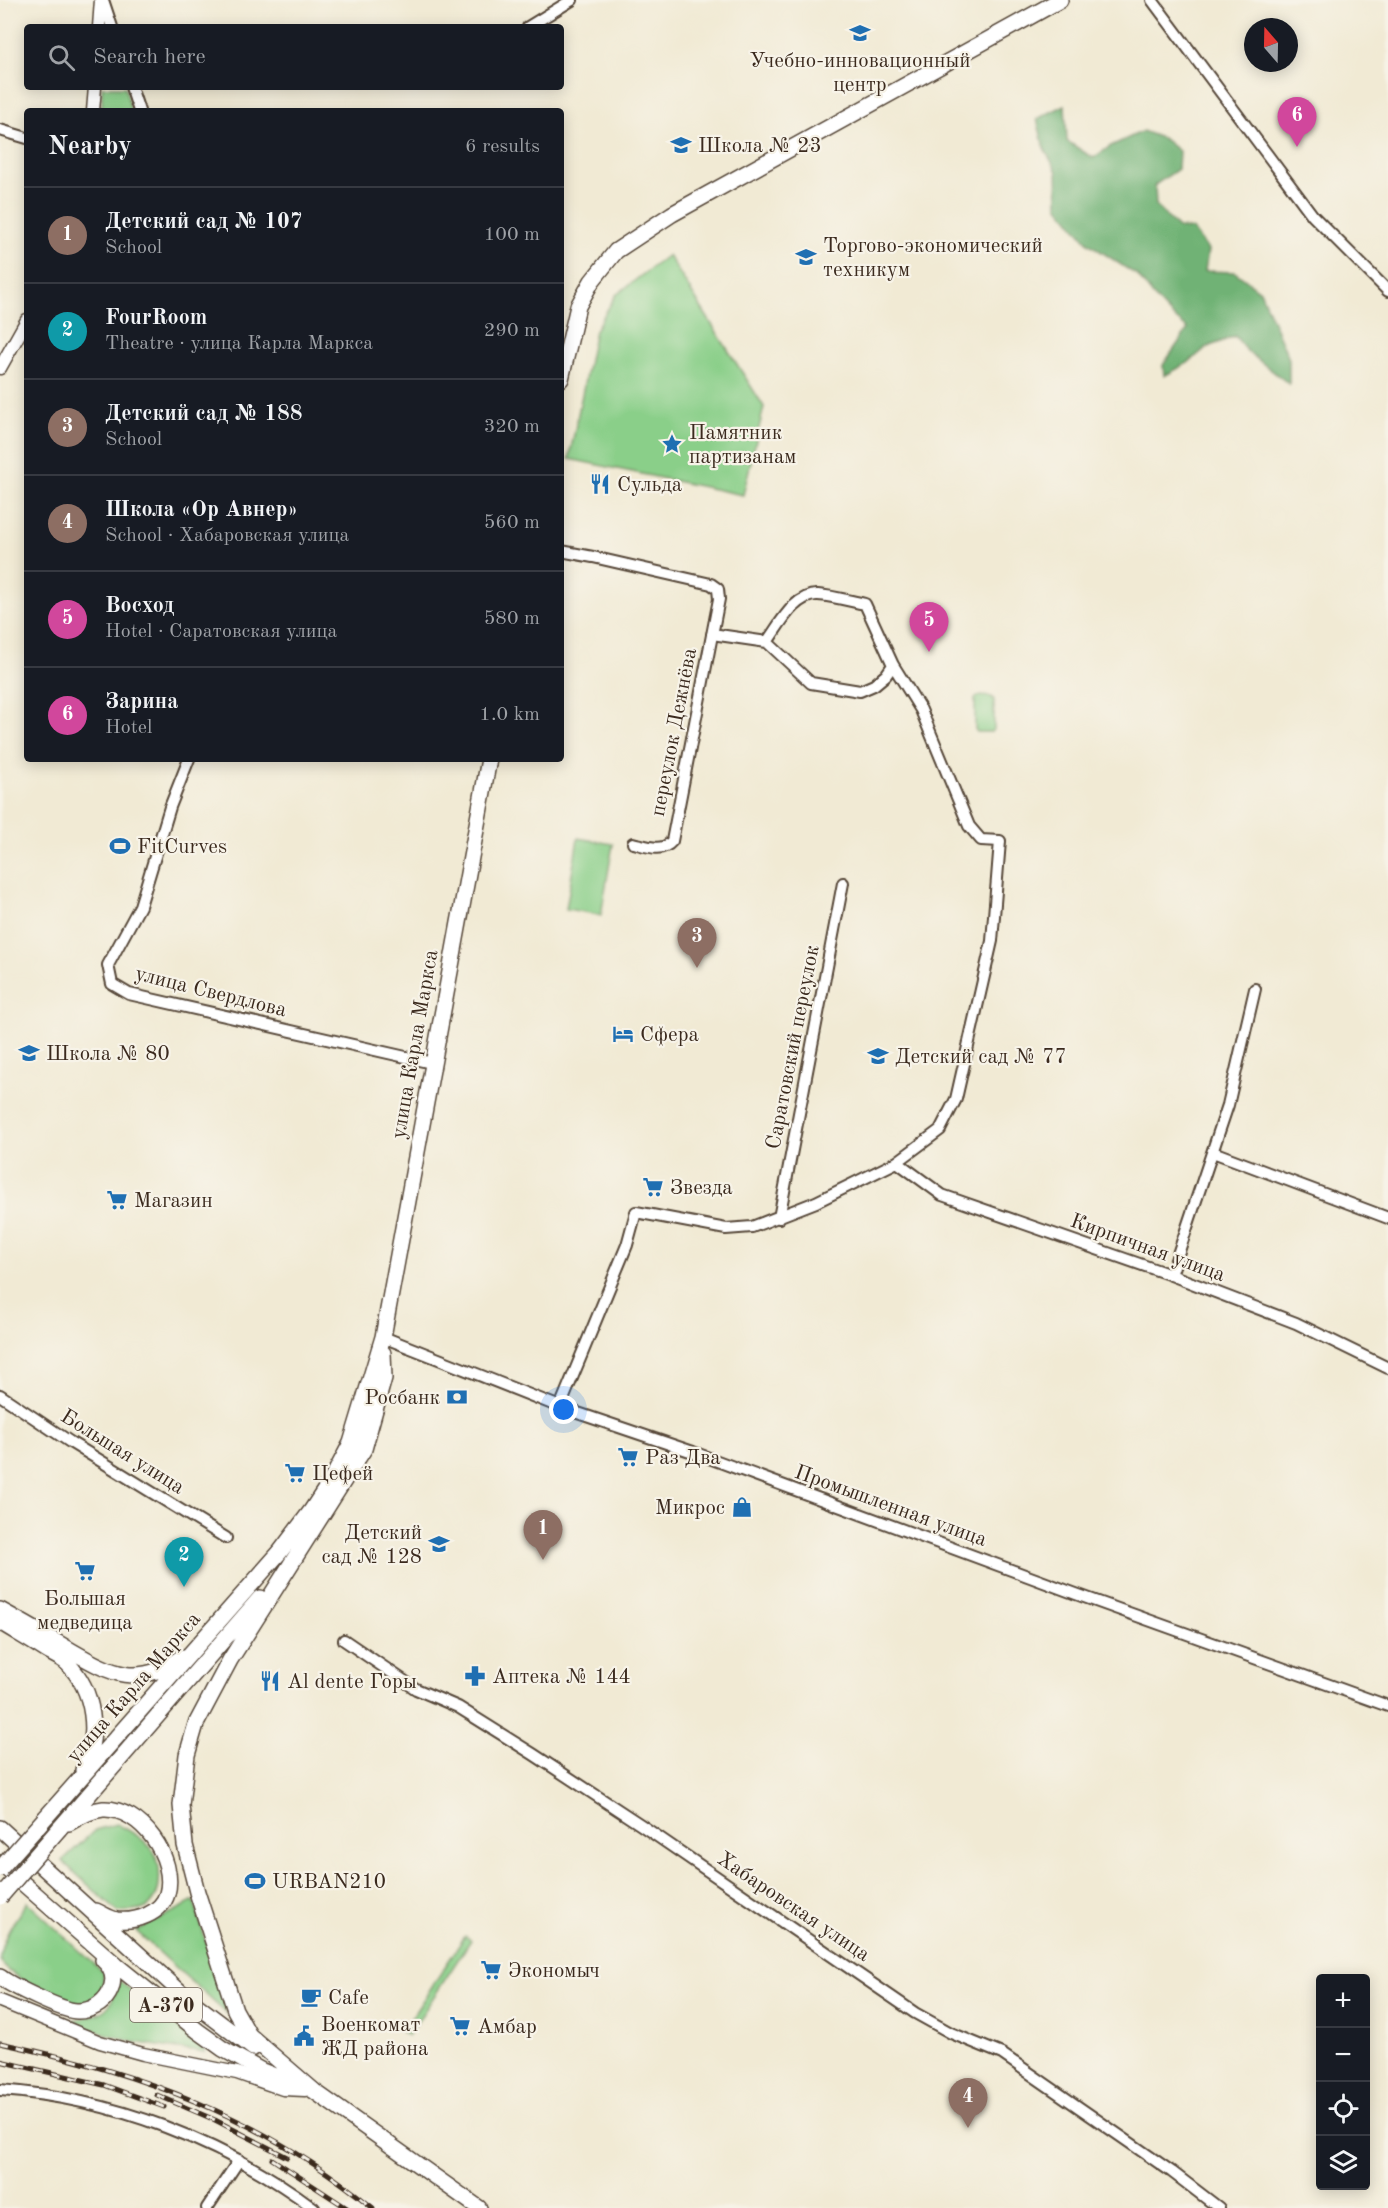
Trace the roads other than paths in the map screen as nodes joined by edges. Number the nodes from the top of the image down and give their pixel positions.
1 (102, 0) edge
2 (572, 0) edge
3 (1060, 0) edge
4 (1152, 0) edge
5 (99, 24) edge
6 (111, 24) edge
7 (533, 24) edge
8 (94, 90) edge
9 (132, 90) edge
10 (93, 108) edge
11 (138, 108) edge
12 (0, 130) edge
13 (24, 137) edge
14 (1388, 291) edge
15 (24, 325) edge
16 (564, 366) edge
17 (0, 369) edge
18 (564, 551) edge
19 (712, 634) junction
20 (767, 642) junction
21 (893, 665) junction
22 (188, 762) edge
23 (488, 762) edge
24 (633, 843) dead end
25 (843, 883) dead end
26 (1255, 989) dead end
27 (432, 1063) junction
28 (1212, 1152) junction
29 (897, 1162) junction
30 (779, 1218) junction
31 (1388, 1218) edge
32 (1171, 1275) junction
33 (383, 1337) junction
34 (1388, 1368) edge
35 (0, 1395) edge
36 (560, 1407) junction
37 (226, 1538) dead end
38 (291, 1561) junction
39 (0, 1610) edge
40 (0, 1622) edge
41 (344, 1640) dead end
42 (200, 1642) junction
43 (1388, 1706) edge
44 (74, 1786) junction
45 (0, 1828) edge
46 (59, 1829) junction
47 (0, 1863) edge
48 (0, 1869) edge
49 (34, 1894) junction
50 (0, 1897) edge
51 (82, 1905) junction
52 (0, 1977) edge
53 (0, 2001) edge
54 (0, 2090) edge
55 (314, 2091) junction
56 (239, 2160) junction
57 (207, 2208) edge
58 (314, 2208) edge
59 (479, 2208) edge
60 (1219, 2208) edge

1 - 5 main road
1 - 6 street
2 - 7 street
3 - 16 highway
4 - 14 street
8 - 10 main road
9 - 11 street
12 - 13 street
15 - 17 main road
18 - 19 street, переулок Дежнёва
19 - 20 street
19 - 24 street, переулок Дежнёва
20 - 21 street
20 - 21 street
21 - 29 street
22 - 27 street, улица Свердлова
23 - 27 highway, улица Карла Маркса
25 - 30 street, Саратовский переулок
26 - 28 street
27 - 33 highway, улица Карла Маркса
28 - 31 street
28 - 32 street
29 - 30 street
29 - 32 street, Кирпичная улица
30 - 36 street
32 - 34 street, Кирпичная улица
33 - 36 street, Промышленная улица
33 - 38 highway, улица Карла Маркса
33 - 42 highway, улица Карла Маркса
35 - 37 street, Большая улица
36 - 43 street, Промышленная улица
38 - 46 highway
38 - 55 highway
39 - 42 highway
40 - 44 highway
41 - 60 street, Хабаровская улица
42 - 44 highway, улица Карла Маркса
44 - 48 highway, улица Карла Маркса, bridge
45 - 51 highway, А-370
46 - 50 highway, bridge
46 - 51 highway
47 - 49 highway, А-370
49 - 52 highway
49 - 55 highway, А-370
51 - 55 highway, А-370
53 - 55 main road
54 - 56 street
55 - 59 highway, А-370
56 - 57 street
56 - 58 street

